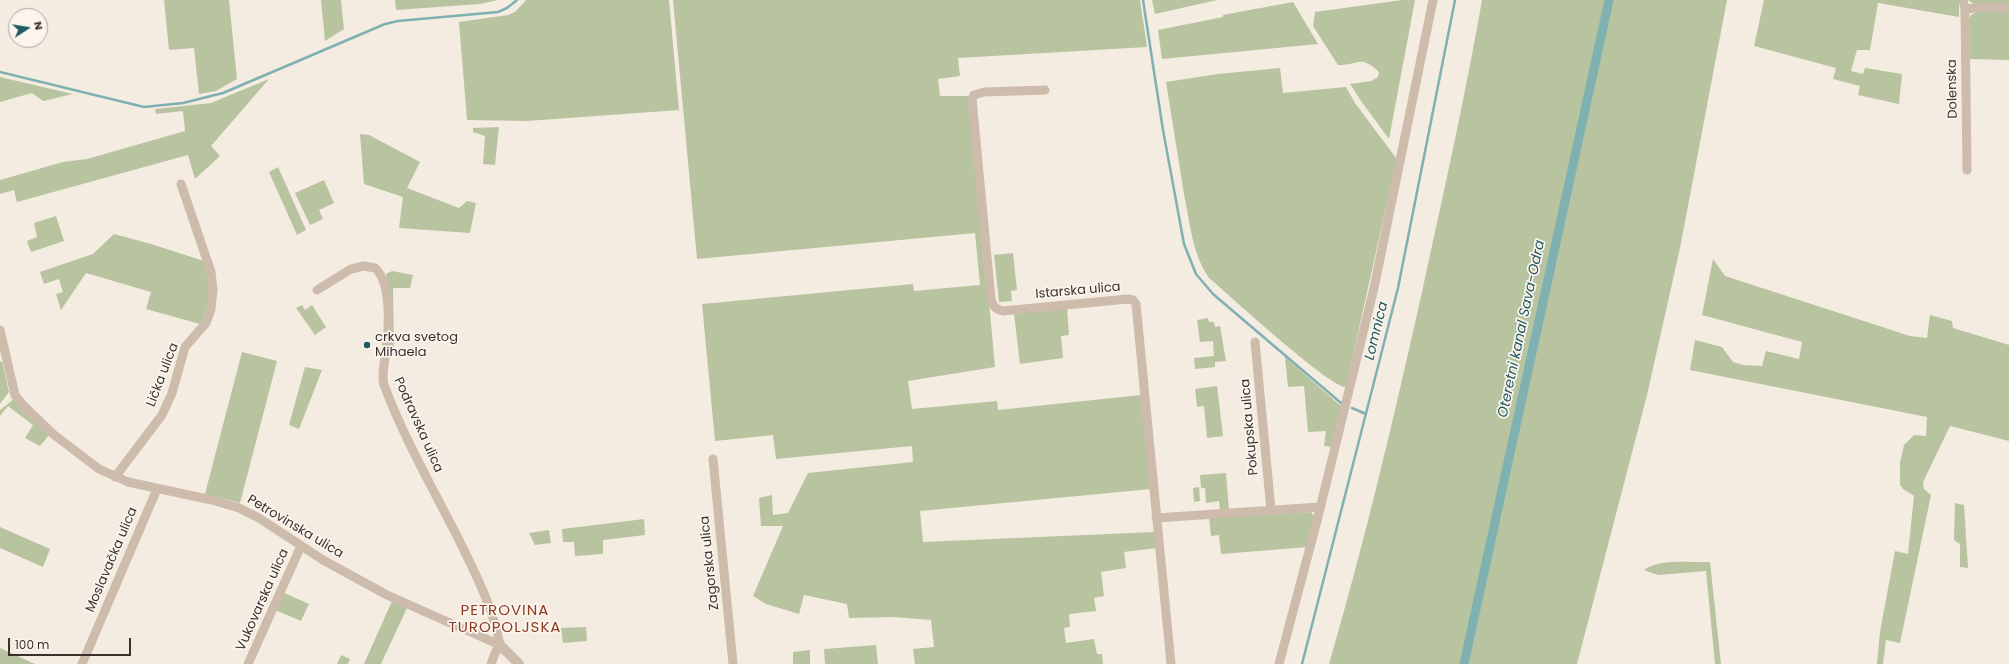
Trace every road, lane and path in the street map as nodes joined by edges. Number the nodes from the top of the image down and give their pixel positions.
1 (1433, 0) edge
2 (1964, 4) edge
3 (2009, 9) edge
4 (1045, 90) dead end
5 (1967, 170) dead end
6 (181, 184) dead end
7 (317, 290) dead end
8 (0, 330) edge
9 (1255, 342) dead end
10 (714, 459) dead end
11 (115, 476) junction
12 (157, 489) junction
13 (1320, 507) junction
14 (1271, 510) junction
15 (1156, 518) junction
16 (301, 546) junction
17 (500, 645) junction
18 (82, 664) edge
19 (248, 664) edge
20 (491, 664) edge
21 (518, 664) edge
22 (733, 664) edge
23 (1171, 664) edge
24 (1279, 664) edge

1 - 13 street
2 - 3 street, Dolenska
2 - 5 street, Dolenska
4 - 15 street, Istarska ulica
6 - 11 street, Lička ulica
7 - 17 street, Podravska ulica
8 - 11 street, Petrovinska ulica
9 - 14 street, Pokupska ulica
10 - 22 street, Zagorska ulica
11 - 12 street, Petrovinska ulica
12 - 16 street, Petrovinska ulica
12 - 18 street, Moslavačka ulica
13 - 14 street
13 - 24 street
14 - 15 street
15 - 23 street, Istarska ulica
16 - 17 street, Petrovinska ulica
16 - 19 street, Vukovarska ulica
17 - 20 street
17 - 21 street, Petrovinska ulica

